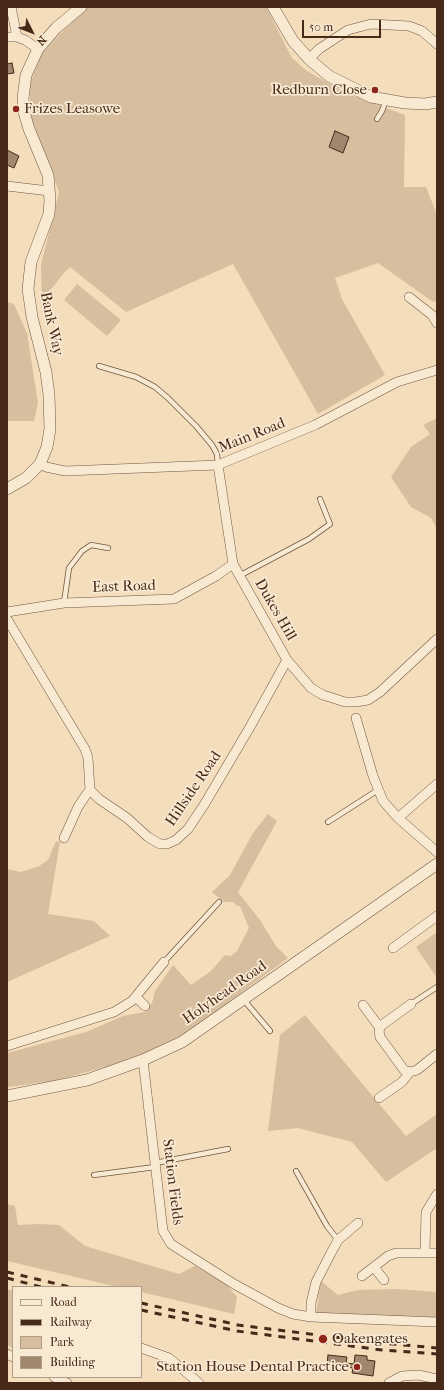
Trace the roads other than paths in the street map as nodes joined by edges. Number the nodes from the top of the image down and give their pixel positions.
1 (11, 7) edge
2 (81, 7) edge
3 (273, 7) edge
4 (7, 37) edge
5 (17, 37) junction
6 (437, 44) edge
7 (38, 49) junction
8 (309, 59) junction
9 (386, 100) junction
10 (437, 102) edge
11 (377, 119) dead end
12 (7, 186) edge
13 (49, 191) junction
14 (410, 297) dead end
15 (434, 313) edge
16 (437, 323) edge
17 (99, 366) dead end
18 (437, 370) edge
19 (40, 464) junction
20 (218, 466) junction
21 (7, 489) edge
22 (320, 499) dead end
23 (108, 548) dead end
24 (233, 564) junction
25 (239, 576) junction
26 (64, 603) junction
27 (7, 612) edge
28 (7, 620) edge
29 (437, 639) edge
30 (287, 660) junction
31 (356, 718) dead end
32 (437, 784) edge
33 (90, 790) junction
34 (378, 790) junction
35 (398, 818) junction
36 (328, 822) dead end
37 (64, 838) dead end
38 (437, 852) edge
39 (437, 864) edge
40 (219, 902) dead end
41 (437, 916) edge
42 (393, 948) dead end
43 (164, 962) joint
44 (437, 987) edge
45 (136, 997) junction
46 (242, 999) junction
47 (410, 1004) joint
48 (363, 1005) dead end
49 (145, 1006) dead end
50 (380, 1028) junction
51 (270, 1032) dead end
52 (7, 1046) edge
53 (437, 1054) edge
54 (143, 1060) junction
55 (410, 1072) junction
56 (7, 1096) edge
57 (379, 1098) dead end
58 (228, 1149) dead end
59 (155, 1165) junction
60 (296, 1171) dead end
61 (94, 1175) dead end
62 (437, 1194) edge
63 (358, 1223) dead end
64 (338, 1240) junction
65 (425, 1252) junction
66 (437, 1253) edge
67 (374, 1267) junction
68 (362, 1276) dead end
69 (384, 1280) dead end
70 (311, 1317) junction
71 (437, 1322) edge
72 (142, 1348) edge
73 (56, 1378) edge
74 (418, 1379) edge
75 (437, 1379) edge
76 (67, 1383) edge
77 (199, 1383) edge
78 (389, 1383) edge

1 - 5 street
2 - 7 street, Bank Way
3 - 8 street
4 - 5 street
5 - 7 street
6 - 8 street
7 - 13 street, Bank Way
8 - 9 street
9 - 10 street
9 - 11 lane
12 - 13 street
13 - 19 street, Bank Way
14 - 15 street
15 - 16 street
17 - 20 lane
18 - 20 street, Main Road
19 - 20 street, Main Road
19 - 21 street, Bank Way
20 - 24 street, Dukes Hill
22 - 25 lane
23 - 26 lane
24 - 25 street, Dukes Hill
24 - 26 street, East Road
25 - 30 street, Dukes Hill
26 - 27 street, East Road
28 - 33 street
29 - 30 street, Dukes Hill
30 - 33 street, Hillside Road
31 - 34 street
32 - 35 street
33 - 37 street
34 - 35 street
34 - 36 lane
35 - 38 street
39 - 46 street, Holyhead Road
40 - 43 lane
41 - 42 street
43 - 45 street
44 - 47 lane
45 - 49 street
45 - 52 street
46 - 51 lane
46 - 54 street, Holyhead Road
47 - 50 street
48 - 50 street
50 - 55 street
53 - 55 street
54 - 56 street, Holyhead Road
54 - 59 street, Station Fields
55 - 57 street
58 - 59 lane
59 - 61 lane
59 - 70 street, Station Fields
60 - 64 lane
62 - 65 street
63 - 64 street
64 - 70 street
65 - 66 street
65 - 67 street
67 - 68 street
67 - 69 street
70 - 71 street, Station Fields
72 - 77 street
73 - 76 street
74 - 75 street
74 - 78 street

